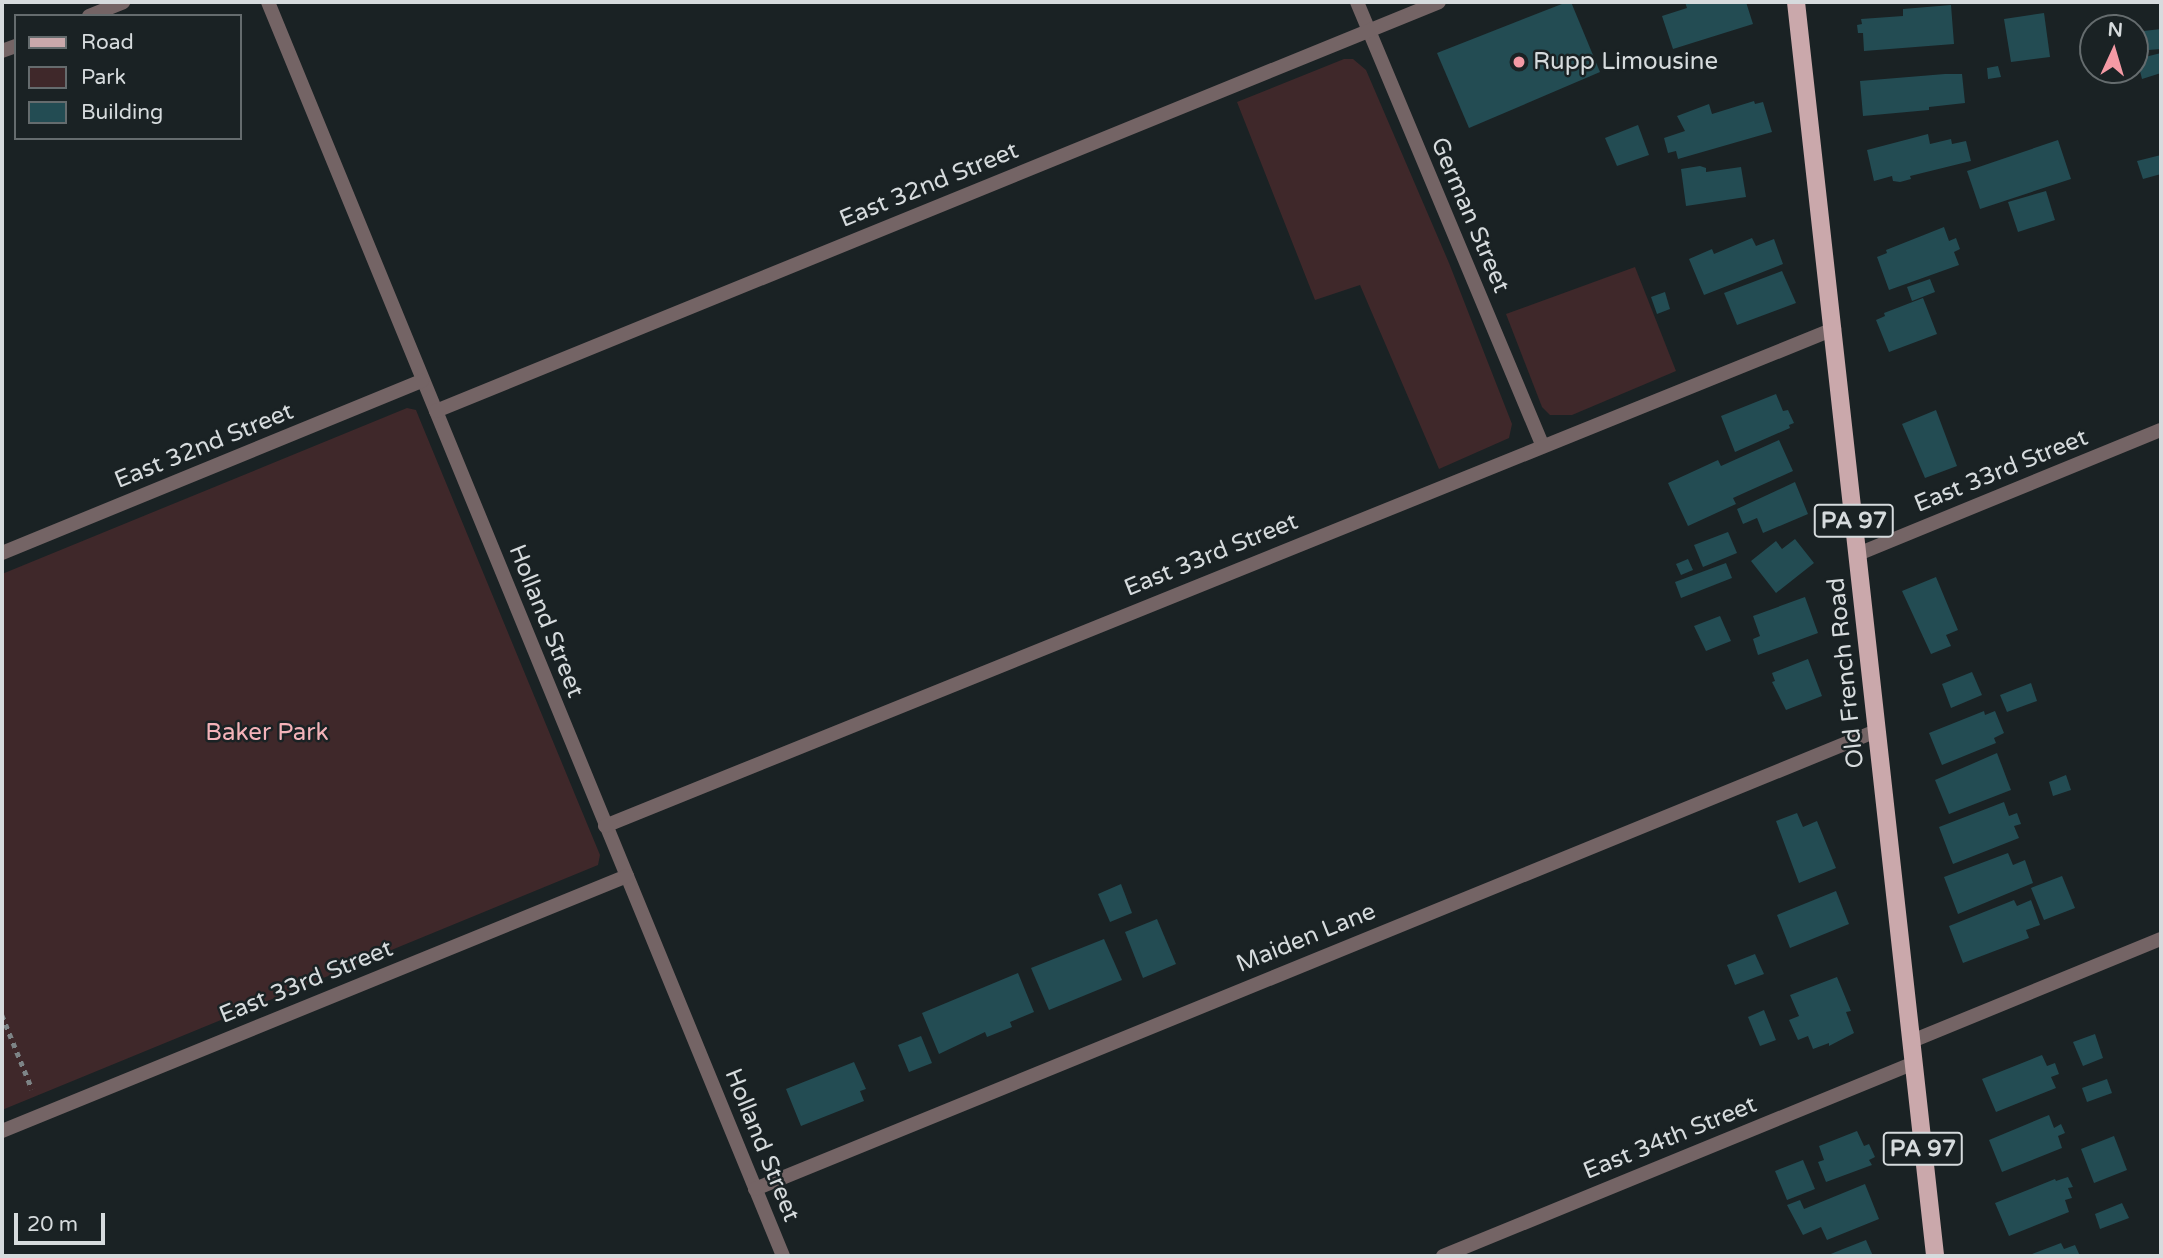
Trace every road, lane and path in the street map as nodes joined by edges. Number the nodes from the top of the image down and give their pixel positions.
1 (122, 2) edge
2 (268, 2) edge
3 (1357, 2) edge
4 (1439, 2) edge
5 (1796, 2) edge
6 (94, 14) edge
7 (1368, 30) junction
8 (1834, 329) junction
9 (422, 381) junction
10 (436, 411) junction
11 (2161, 430) edge
12 (1542, 446) junction
13 (2, 552) edge
14 (1858, 554) junction
15 (1876, 731) junction
16 (606, 826) junction
17 (627, 876) junction
18 (2161, 939) edge
19 (2, 1014) edge
20 (1912, 1041) junction
21 (1914, 1063) junction
22 (32, 1089) dead end
23 (2, 1131) edge
24 (755, 1189) junction
25 (783, 1256) edge
26 (1443, 1256) edge
27 (1934, 1256) edge

1 - 6 street
2 - 9 street, Holland Street
3 - 7 street, German Street
4 - 7 street, East 32nd Street
5 - 8 main road, Old French Road / PA 97
7 - 10 street, East 32nd Street
7 - 12 street, German Street
8 - 12 street, East 33rd Street
8 - 14 main road, Old French Road / PA 97
9 - 10 street, Holland Street
9 - 13 street, East 32nd Street
10 - 16 street, Holland Street
11 - 14 street, East 33rd Street
12 - 16 street, East 33rd Street
14 - 15 main road, Old French Road / PA 97
15 - 20 main road, Old French Road / PA 97
15 - 24 street, Maiden Lane
16 - 17 street, Holland Street
17 - 23 street, East 33rd Street
17 - 24 street, Holland Street
18 - 20 street
19 - 22 path
20 - 21 main road, Old French Road / PA 97
21 - 26 street, East 34th Street
21 - 27 main road, Old French Road / PA 97
24 - 25 street, Holland Street

